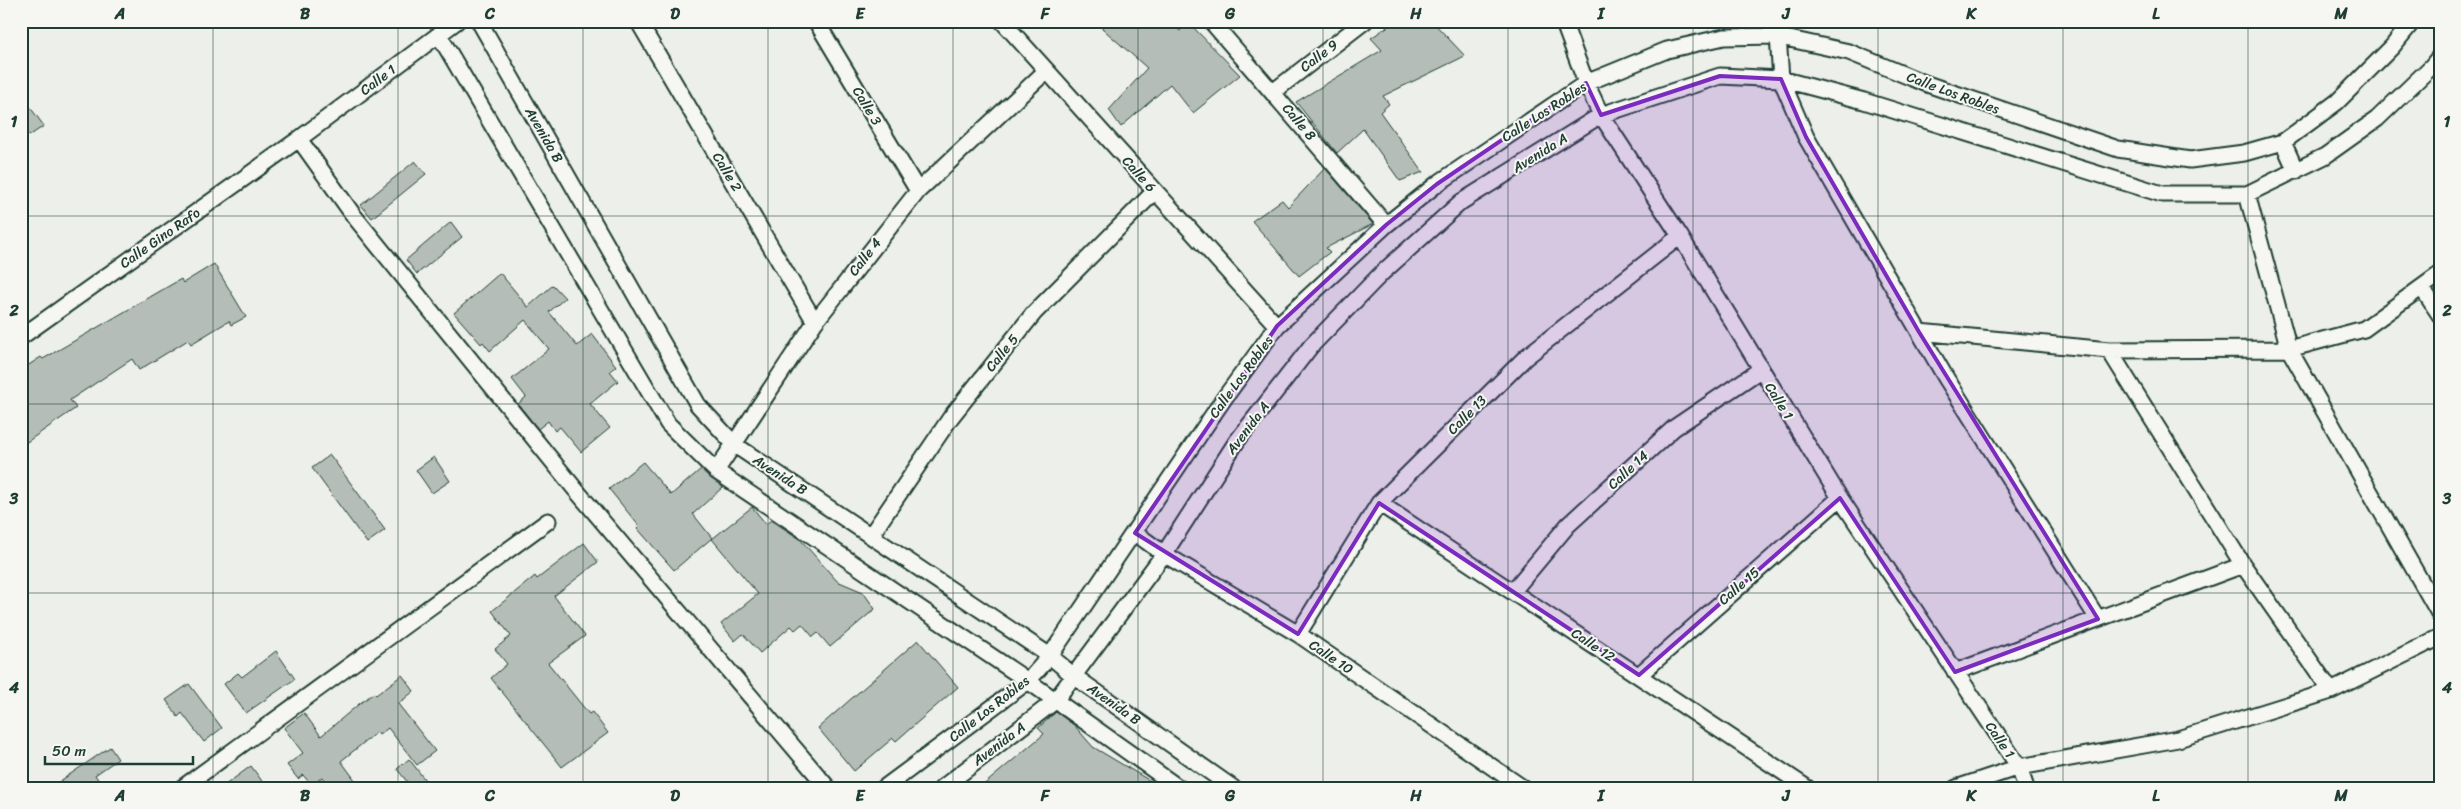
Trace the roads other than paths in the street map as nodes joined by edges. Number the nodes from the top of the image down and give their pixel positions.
1 (457, 21) edge
2 (479, 21) edge
3 (638, 21) edge
4 (816, 21) edge
5 (1002, 21) edge
6 (1212, 21) edge
7 (1365, 21) edge
8 (1563, 21) edge
9 (2413, 21) edge
10 (1777, 29) edge
11 (439, 34) junction
12 (2440, 56) edge
13 (1046, 71) junction
14 (1781, 79) junction
15 (1586, 84) junction
16 (1273, 92) junction
17 (1601, 115) junction
18 (299, 139) junction
19 (2283, 142) junction
20 (2296, 171) junction
21 (918, 191) junction
22 (1155, 191) junction
23 (2247, 194) junction
24 (1386, 224) junction
25 (1680, 236) junction
26 (2440, 274) edge
27 (2422, 288) junction
28 (2440, 315) edge
29 (815, 322) junction
30 (1277, 326) junction
31 (1919, 332) junction
32 (21, 337) edge
33 (2289, 349) junction
34 (2109, 350) junction
35 (1760, 370) junction
36 (735, 445) junction
37 (716, 471) junction
38 (1840, 498) junction
39 (1379, 503) junction
40 (548, 521) dead end
41 (1135, 533) junction
42 (871, 534) junction
43 (1164, 554) junction
44 (2243, 565) junction
45 (1513, 591) junction
46 (2440, 615) edge
47 (2098, 619) junction
48 (1298, 634) junction
49 (2440, 637) edge
50 (1050, 656) junction
51 (1955, 672) junction
52 (1639, 675) junction
53 (1075, 677) junction
54 (1028, 682) junction
55 (2331, 691) junction
56 (1055, 701) junction
57 (2019, 767) junction
58 (182, 788) edge
59 (828, 788) edge
60 (884, 788) edge
61 (942, 788) edge
62 (1179, 788) edge
63 (1233, 788) edge
64 (1523, 788) edge
65 (1807, 788) edge
66 (1956, 788) edge
67 (2026, 788) edge

1 - 11 street, Calle 1
2 - 36 street, Avenida B
3 - 29 street, Calle 2
4 - 21 street, Calle 3
5 - 13 street, Calle 6
6 - 16 street, Calle 8
7 - 16 street, Calle 9
8 - 15 street, Calle 1
9 - 19 street, Calle Los Robles
10 - 14 street
10 - 15 street, Calle Los Robles
10 - 19 street, Calle Los Robles
11 - 18 street, Calle 1
11 - 37 street
12 - 20 street
13 - 21 street, Calle 4
13 - 22 street, Calle 6
14 - 17 street, Avenida A
14 - 23 street, Avenida A
14 - 31 street
15 - 17 street, Calle 1
15 - 24 street, Calle Los Robles
16 - 24 street, Calle 8
17 - 25 street, Calle 1
17 - 43 street, Avenida A
18 - 32 street, Calle Gino Rafo
18 - 59 street
19 - 20 street
20 - 23 street
21 - 29 street, Calle 4
22 - 30 street, Calle 6
22 - 42 street, Calle 5
23 - 33 street
24 - 30 street, Calle Los Robles
25 - 35 street, Calle 1
25 - 39 street, Calle 13
26 - 27 street
27 - 28 street
27 - 33 street
29 - 36 street, Calle 4
30 - 41 street, Calle Los Robles
31 - 34 street
31 - 47 street
33 - 34 street
33 - 46 street
34 - 44 street
35 - 38 street, Calle 1
35 - 45 street, Calle 14
36 - 37 street, Calle 4
36 - 42 street, Avenida B
37 - 54 street
38 - 51 street, Calle 1
38 - 52 street, Calle 15
39 - 45 street, Calle 12
39 - 48 street, Calle 13
40 - 58 street
41 - 43 street, Calle 10
41 - 50 street, Calle Los Robles
42 - 50 street, Avenida B
43 - 48 street, Calle 10
43 - 53 street, Avenida A
44 - 47 street
44 - 55 street
45 - 52 street, Calle 12
47 - 51 street
48 - 64 street, Calle 10
49 - 55 street
50 - 53 street, Avenida B
50 - 54 street, Calle Los Robles
51 - 57 street, Calle 1
52 - 65 street, Calle 12
53 - 56 street, Avenida A
53 - 63 street, Avenida B
54 - 56 street
54 - 60 street, Calle Los Robles
55 - 57 street
56 - 61 street, Avenida A
56 - 62 street
57 - 66 street
57 - 67 street, Calle 1

